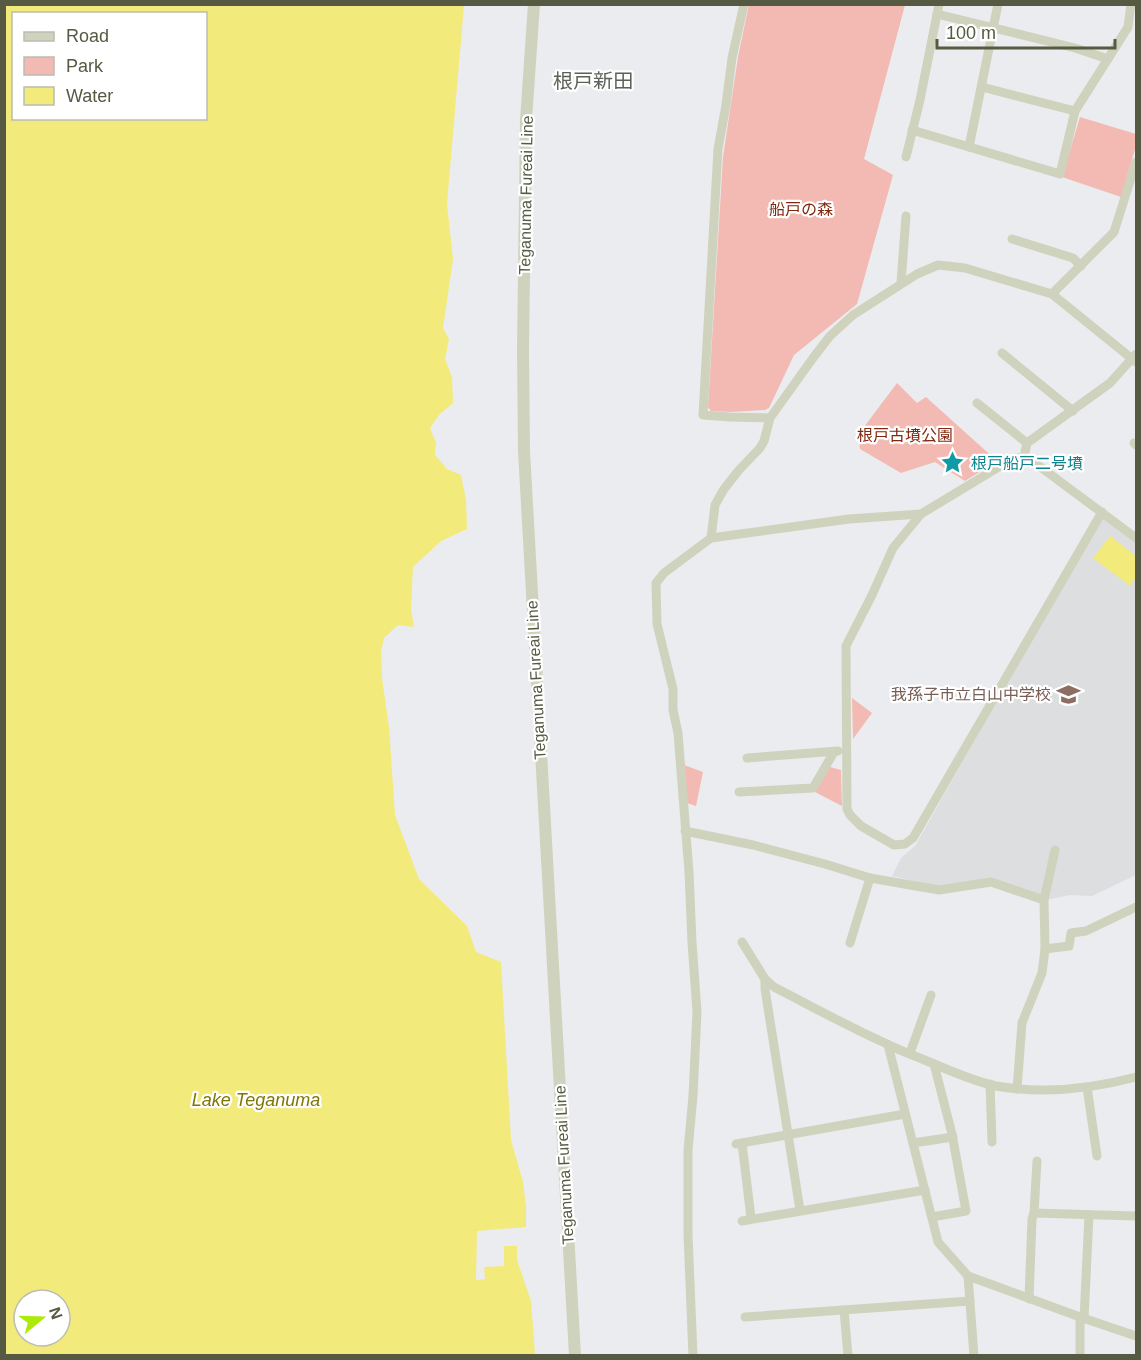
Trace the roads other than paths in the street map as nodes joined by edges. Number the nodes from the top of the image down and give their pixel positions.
1 (534, 4) edge
2 (744, 4) edge
3 (998, 4) edge
4 (1131, 4) edge
5 (938, 9) edge
6 (994, 28) junction
7 (1108, 59) junction
8 (982, 87) junction
9 (1075, 111) junction
10 (912, 129) junction
11 (969, 147) junction
12 (906, 158) dead end
13 (1137, 162) edge
14 (906, 216) dead end
15 (1012, 239) dead end
16 (1081, 266) junction
17 (901, 283) junction
18 (1053, 294) junction
19 (1002, 353) dead end
20 (1135, 359) edge
21 (977, 403) dead end
22 (1073, 411) junction
23 (770, 418) junction
24 (1027, 443) junction
25 (1024, 457) junction
26 (1102, 512) junction
27 (921, 514) junction
28 (711, 538) junction
29 (1137, 538) edge
30 (847, 751) junction
31 (834, 752) junction
32 (747, 758) dead end
33 (739, 792) dead end
34 (685, 831) junction
35 (1055, 849) dead end
36 (870, 878) junction
37 (1044, 900) junction
38 (1137, 907) edge
39 (741, 942) dead end
40 (850, 943) dead end
41 (1045, 949) junction
42 (765, 979) junction
43 (931, 995) dead end
44 (888, 1045) junction
45 (910, 1053) junction
46 (934, 1064) junction
47 (1137, 1077) edge
48 (990, 1084) junction
49 (1087, 1087) junction
50 (1017, 1089) junction
51 (905, 1114) junction
52 (788, 1134) junction
53 (953, 1137) junction
54 (992, 1142) dead end
55 (913, 1143) junction
56 (1097, 1156) dead end
57 (1037, 1161) dead end
58 (925, 1190) junction
59 (800, 1210) junction
60 (1034, 1213) junction
61 (1089, 1215) junction
62 (1137, 1216) edge
63 (932, 1217) junction
64 (968, 1276) junction
65 (1029, 1299) junction
66 (970, 1301) junction
67 (844, 1310) junction
68 (745, 1317) dead end
69 (1082, 1318) junction
70 (1137, 1336) edge
71 (575, 1356) edge
72 (693, 1356) edge
73 (848, 1356) edge
74 (974, 1356) edge
75 (1080, 1356) edge

1 - 71 street, Teganuma Fureai Line
2 - 23 street
3 - 6 street
4 - 7 street
5 - 6 street
5 - 10 street
6 - 7 street
6 - 8 street
7 - 9 street
8 - 9 street
8 - 11 street
9 - 11 street
10 - 11 street
10 - 12 street
13 - 16 street
14 - 17 street
15 - 16 street
16 - 18 street
17 - 18 street
17 - 23 street
18 - 20 street
19 - 22 street
20 - 22 street
21 - 24 street
22 - 24 street
23 - 28 street
24 - 25 street
25 - 26 street
25 - 27 street
26 - 29 street
26 - 30 street
27 - 28 street
27 - 30 street
28 - 34 street
30 - 31 street
31 - 32 street
31 - 33 street
34 - 36 street
34 - 72 street
35 - 37 street
36 - 37 street
36 - 40 street
37 - 41 street
38 - 41 street
39 - 42 street
41 - 50 street
42 - 44 street
42 - 52 street
43 - 45 street
44 - 45 street
44 - 51 street
45 - 46 street
46 - 48 street
46 - 53 street
47 - 49 street
48 - 50 street
48 - 54 street
49 - 50 street
49 - 56 street
51 - 52 street
51 - 55 street
52 - 59 street
52 - 59 street
53 - 55 street
53 - 63 street
55 - 58 street
57 - 60 street
58 - 59 street
58 - 63 street
60 - 61 street
60 - 65 street
61 - 62 street
61 - 69 street
63 - 64 street
64 - 65 street
64 - 66 street
65 - 69 street
66 - 67 street
66 - 74 street
67 - 68 street
67 - 73 street
69 - 70 street
69 - 75 street

